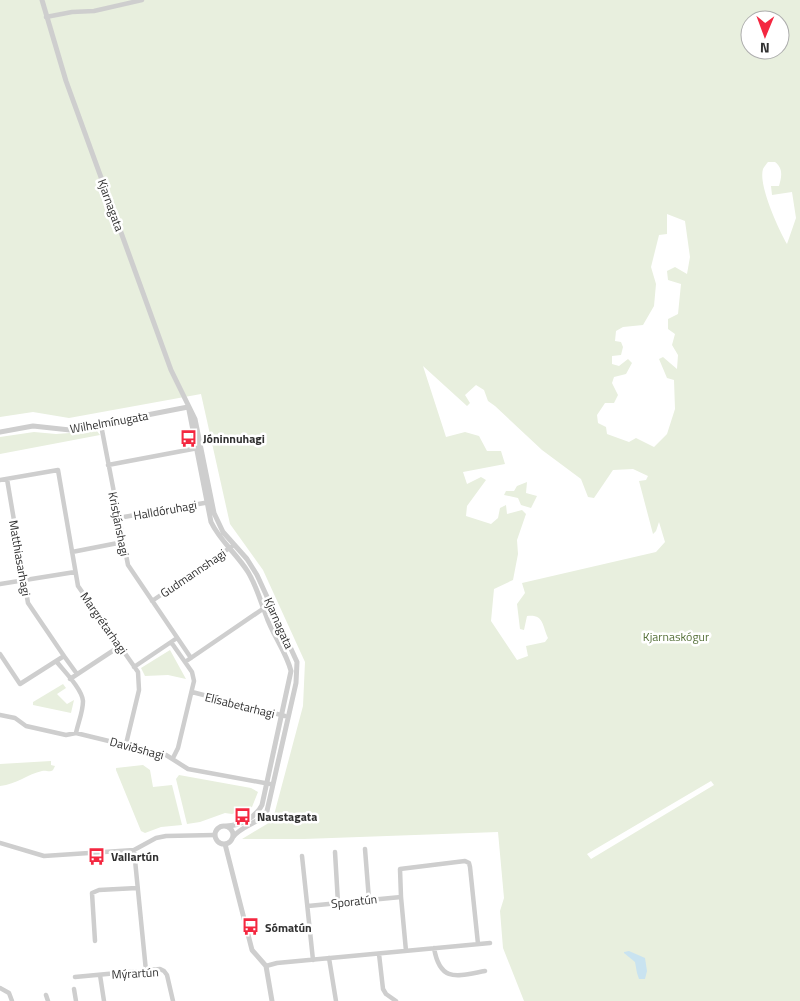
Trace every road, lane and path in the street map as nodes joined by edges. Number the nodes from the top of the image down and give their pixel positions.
1 (42, 0) edge
2 (142, 0) edge
3 (46, 17) junction
4 (188, 407) junction
5 (101, 425) junction
6 (0, 432) edge
7 (198, 448) junction
8 (108, 465) junction
9 (7, 479) junction
10 (0, 480) edge
11 (209, 503) junction
12 (118, 518) junction
13 (123, 542) junction
14 (232, 547) junction
15 (72, 552) junction
16 (76, 572) junction
17 (24, 580) junction
18 (0, 584) edge
19 (152, 601) junction
20 (270, 604) junction
21 (264, 608) junction
22 (178, 638) junction
23 (171, 642) junction
24 (120, 646) junction
25 (0, 654) edge
26 (64, 656) junction
27 (191, 658) junction
28 (56, 661) junction
29 (185, 662) junction
30 (134, 667) junction
31 (77, 674) junction
32 (70, 679) junction
33 (192, 692) junction
34 (0, 715) edge
35 (282, 715) junction
36 (289, 717) junction
37 (76, 733) junction
38 (126, 744) junction
39 (172, 758) junction
40 (267, 784) junction
41 (273, 784) junction
42 (226, 826) junction
43 (215, 835) junction
44 (233, 837) junction
45 (0, 843) edge
46 (225, 844) junction
47 (365, 849) dead end
48 (134, 850) junction
49 (335, 852) dead end
50 (302, 856) dead end
51 (137, 888) junction
52 (401, 897) junction
53 (369, 900) junction
54 (338, 903) junction
55 (308, 906) junction
56 (95, 941) dead end
57 (490, 943) dead end
58 (478, 944) junction
59 (434, 948) junction
60 (406, 951) junction
61 (378, 954) junction
62 (329, 958) junction
63 (313, 960) junction
64 (266, 966) junction
65 (146, 971) junction
66 (485, 971) dead end
67 (100, 975) junction
68 (75, 978) dead end
69 (0, 988) edge
70 (74, 989) dead end
71 (46, 995) dead end
72 (12, 1001) edge
73 (48, 1001) edge
74 (76, 1001) edge
75 (104, 1001) edge
76 (173, 1001) edge
77 (272, 1001) edge
78 (336, 1001) edge
79 (396, 1001) edge

1 - 3 street, Kjarnagata
2 - 3 street
3 - 4 street, Kjarnagata
4 - 5 street, Wilhelmínugata
4 - 7 street, Kjarnagata
5 - 6 street, Wilhelmínugata
5 - 8 street, Kristjánshagi
7 - 8 street
7 - 11 street, Kjarnagata
8 - 12 street, Kristjánshagi
9 - 10 street
9 - 15 street, Margrétarhagi
9 - 17 street, Matthiasarhagi
11 - 12 street, Halldóruhagi
11 - 14 street, Kjarnagata
12 - 13 street, Kristjánshagi
13 - 15 street
13 - 19 street, Kristjánshagi
14 - 19 street, Gudmannshagi
14 - 20 street, Kjarnagata
14 - 21 street, Kjarnagata
15 - 16 street, Margrétarhagi
16 - 17 street
16 - 24 street, Margrétarhagi
17 - 18 street
17 - 26 street, Matthiasarhagi
19 - 22 street, Kristjánshagi
20 - 21 street
20 - 36 street, Kjarnagata
21 - 27 street
21 - 35 street, Kjarnagata
22 - 23 street
22 - 27 street, Kristjánshagi
23 - 29 street
23 - 30 street
24 - 30 street, Margrétarhagi
24 - 31 street
25 - 28 street
26 - 28 street
26 - 31 street, Matthiasarhagi
27 - 29 street
28 - 32 street
29 - 33 street
30 - 38 street, Margrétarhagi
31 - 32 street
32 - 37 street
33 - 35 street, Elísabetarhagi
33 - 39 street
34 - 37 street, Daviðshagi
35 - 36 street, Elísabetarhagi
35 - 40 street, Kjarnagata
36 - 41 street, Kjarnagata
37 - 38 street, Daviðshagi
38 - 39 street, Daviðshagi
39 - 40 street, Daviðshagi
40 - 41 street, Daviðshagi
40 - 42 street, Kjarnagata
41 - 44 street, Kjarnagata
42 - 43 street
42 - 44 street
43 - 46 street
43 - 48 street
44 - 46 street
45 - 48 street
46 - 64 street
47 - 53 street
48 - 51 street
49 - 54 street
50 - 55 street
51 - 56 street
51 - 65 street
52 - 53 street, Sporatún
52 - 58 street
52 - 60 street
53 - 54 street, Sporatún
54 - 55 street, Sporatún
55 - 63 street
57 - 58 street
58 - 59 street
59 - 60 street
59 - 66 street
60 - 61 street
61 - 62 street
61 - 79 street
62 - 63 street
62 - 78 street
63 - 64 street
64 - 77 street
65 - 67 street, Mýrartún
65 - 76 street, Mýrartún
67 - 68 street, Mýrartún
67 - 75 street
69 - 72 street
70 - 74 street
71 - 73 street

